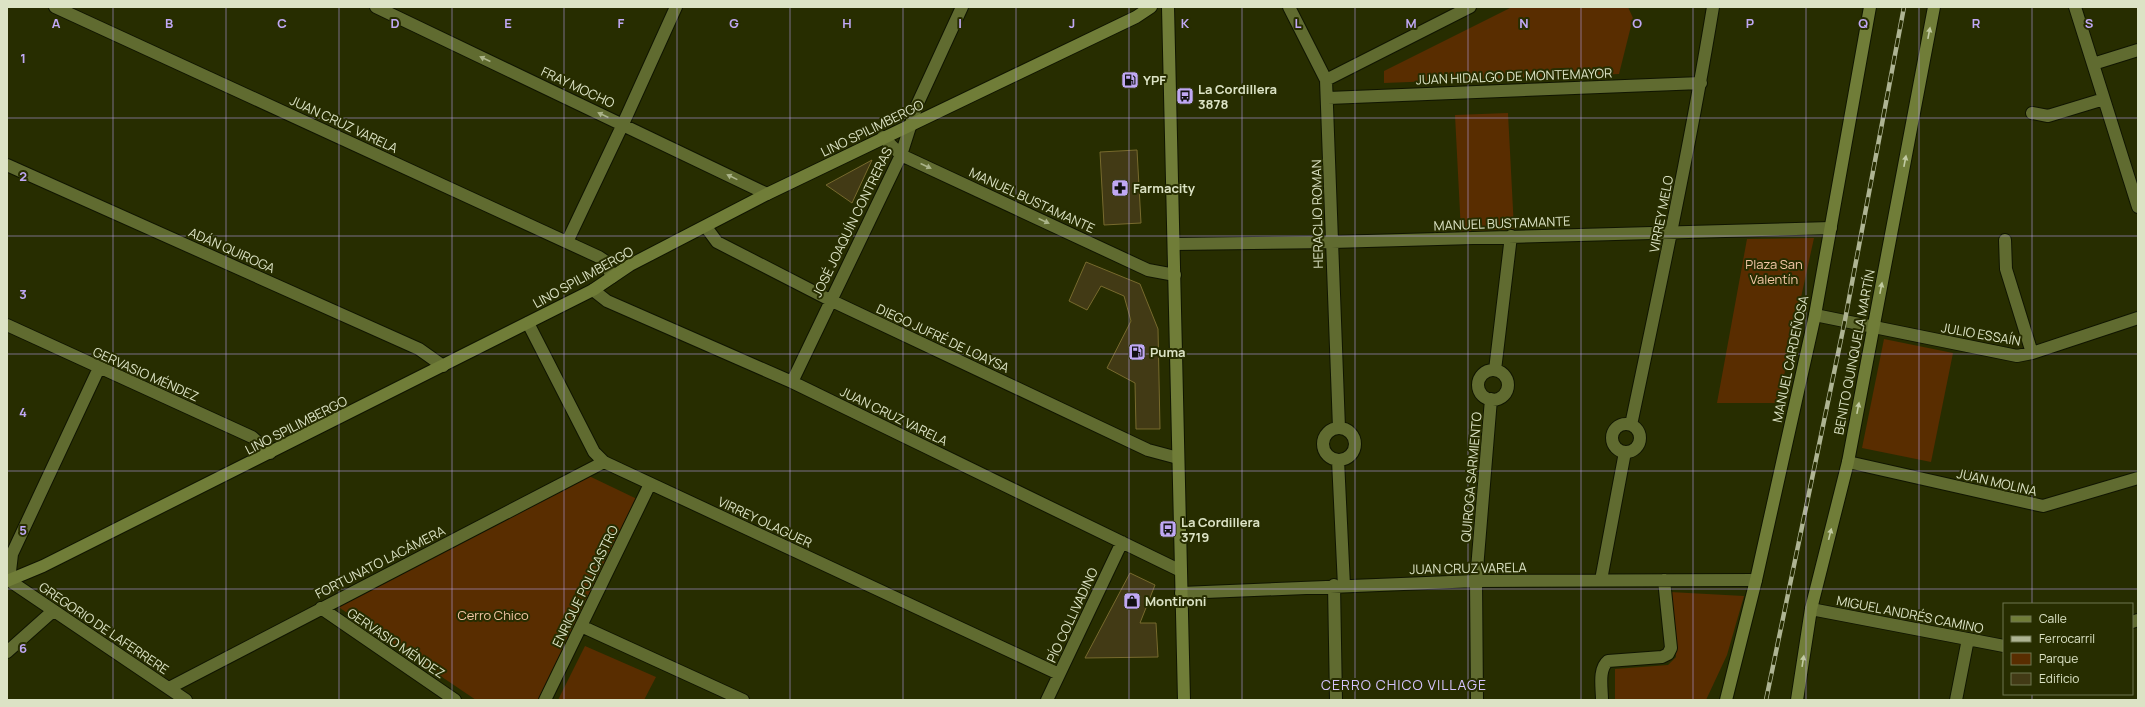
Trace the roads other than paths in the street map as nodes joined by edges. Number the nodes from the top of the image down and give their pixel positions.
1 (55, 7) edge
2 (376, 7) edge
3 (676, 7) edge
4 (962, 7) edge
5 (1151, 7) edge
6 (1168, 7) edge
7 (1289, 7) edge
8 (1470, 7) edge
9 (1713, 7) edge
10 (1870, 7) edge
11 (1934, 7) edge
12 (2075, 7) edge
13 (400, 12) edge
14 (2138, 50) edge
15 (2093, 64) junction
16 (1326, 80) junction
17 (1701, 83) junction
18 (1328, 98) junction
19 (2104, 99) junction
20 (2032, 113) dead end
21 (624, 124) junction
22 (911, 124) junction
23 (883, 137) junction
24 (901, 154) junction
25 (7, 165) edge
26 (2135, 185) edge
27 (768, 194) junction
28 (2138, 207) edge
29 (706, 227) junction
30 (1830, 228) junction
31 (1672, 232) junction
32 (1511, 236) junction
33 (2005, 240) dead end
34 (567, 242) junction
35 (1332, 242) junction
36 (1174, 244) junction
37 (1175, 276) junction
38 (612, 277) junction
39 (593, 290) junction
40 (830, 300) junction
41 (1815, 315) junction
42 (2138, 318) edge
43 (528, 323) junction
44 (7, 325) edge
45 (1874, 327) junction
46 (2032, 353) junction
47 (442, 366) junction
48 (99, 368) junction
49 (1495, 370) junction
50 (792, 382) junction
51 (1491, 399) junction
52 (1631, 425) junction
53 (1339, 428) junction
54 (1624, 452) junction
55 (270, 453) junction
56 (1178, 458) junction
57 (1338, 460) junction
58 (604, 462) junction
59 (1848, 462) junction
60 (2138, 478) edge
61 (650, 484) junction
62 (1122, 542) junction
63 (1180, 571) junction
64 (8, 580) edge
65 (1601, 580) junction
66 (1664, 580) junction
67 (1756, 580) junction
68 (1476, 581) junction
69 (1339, 586) junction
70 (1181, 593) junction
71 (321, 608) junction
72 (1811, 609) junction
73 (53, 611) junction
74 (581, 626) junction
75 (1968, 639) junction
76 (1740, 644) junction
77 (2003, 646) edge
78 (7, 652) edge
79 (1060, 674) junction
80 (169, 688) junction
81 (186, 700) edge
82 (455, 700) edge
83 (545, 700) edge
84 (743, 700) edge
85 (1047, 700) edge
86 (1184, 700) edge
87 (1336, 700) edge
88 (1478, 700) edge
89 (1602, 700) edge
90 (1719, 700) edge
91 (1726, 700) edge
92 (1797, 700) edge
93 (1956, 700) edge

1 - 34 street, JUAN CRUZ VARELA
2 - 13 street, FRAY MOCHO
3 - 21 street
4 - 22 street, JOSÉ JOAQUÍN CONTRERAS
5 - 22 main road, LINO SPILIMBERGO
6 - 36 main road
7 - 16 street, HERACLIO ROMAN
8 - 16 street
9 - 17 street, VIRREY MELO
10 - 30 main road, MANUEL CARDEÑOSA
45 -> 11 main road, BENITO QUINQUELA MARTÍN
12 - 15 street
21 -> 13 street, FRAY MOCHO
14 - 15 street
15 - 19 street
16 - 18 street, HERACLIO ROMAN
17 - 18 street, JUAN HIDALGO DE MONTEMAYOR
17 - 31 street, VIRREY MELO
18 - 35 street, HERACLIO ROMAN
19 - 20 street
19 - 26 street
27 -> 21 street, FRAY MOCHO
21 - 34 street
22 - 23 main road, LINO SPILIMBERGO
22 - 24 street, JOSÉ JOAQUÍN CONTRERAS
23 - 24 street, MANUEL BUSTAMANTE
23 - 27 main road, LINO SPILIMBERGO
24 -> 37 street, MANUEL BUSTAMANTE
24 - 40 street, JOSÉ JOAQUÍN CONTRERAS
25 - 47 street, ADÁN QUIROGA
26 - 28 street
27 - 29 main road, LINO SPILIMBERGO
29 - 38 main road, LINO SPILIMBERGO
29 - 40 street, DIEGO JUFRÉ DE LOAYSA
30 - 31 street, MANUEL BUSTAMANTE
30 - 41 main road, MANUEL CARDEÑOSA
31 - 32 street, MANUEL BUSTAMANTE
31 - 52 street, VIRREY MELO
32 - 35 street, MANUEL BUSTAMANTE
32 - 49 street
33 - 46 street
34 - 38 street, JUAN CRUZ VARELA
35 - 36 street, MANUEL BUSTAMANTE
35 - 53 street, HERACLIO ROMAN
36 - 37 main road
37 - 56 main road
38 - 39 main road, LINO SPILIMBERGO
39 - 43 main road, LINO SPILIMBERGO
39 - 50 street, JUAN CRUZ VARELA
40 - 50 street, JOSÉ JOAQUÍN CONTRERAS
40 - 56 street, DIEGO JUFRÉ DE LOAYSA
41 - 45 street, JULIO ESSAÍN
41 - 67 main road, MANUEL CARDEÑOSA
42 - 46 street, JULIO ESSAÍN
43 - 47 main road, LINO SPILIMBERGO
43 - 58 street, VIRREY OLAGUER
44 - 48 street, GERVASIO MÉNDEZ
45 - 46 street, JULIO ESSAÍN
59 -> 45 main road, BENITO QUINQUELA MARTÍN
47 - 55 main road, LINO SPILIMBERGO
48 - 55 street, GERVASIO MÉNDEZ
48 - 64 street
49 - 51 street, QUIROGA SARMIENTO
49 - 51 street, QUIROGA SARMIENTO
50 - 62 street, JUAN CRUZ VARELA
51 - 68 street, QUIROGA SARMIENTO
52 - 54 street
52 - 54 street
53 - 57 street
53 - 57 street
54 - 65 street
55 - 64 main road, LINO SPILIMBERGO
56 - 63 main road
57 - 69 street
58 - 61 street, VIRREY OLAGUER
58 - 71 street, FORTUNATO LACÁMERA
59 - 60 street, JUAN MOLINA
72 -> 59 main road, BENITO QUINQUELA MARTÍN
61 - 74 street, ENRIQUE POLICASTRO
61 - 79 street, VIRREY OLAGUER
62 - 63 street, JUAN CRUZ VARELA
62 - 79 street, PÍO COLLIVADINO
63 - 70 main road
64 - 73 street, GREGORIO DE LAFERRERE
65 - 66 street, JUAN CRUZ VARELA
65 - 68 street, JUAN CRUZ VARELA
66 - 67 street, JUAN CRUZ VARELA
66 - 89 street
67 - 76 main road, MANUEL CARDEÑOSA
68 - 69 street, JUAN CRUZ VARELA
68 - 88 street, QUIROGA SARMIENTO
69 - 70 street, JUAN CRUZ VARELA
69 - 87 street
70 - 86 main road
71 - 80 street, FORTUNATO LACÁMERA
71 - 82 street, GERVASIO MÉNDEZ
72 - 75 street, MIGUEL ANDRÉS CAMINO
92 -> 72 main road, BENITO QUINQUELA MARTÍN
73 - 78 street
73 - 80 street, GREGORIO DE LAFERRERE
74 - 83 street, ENRIQUE POLICASTRO
74 - 84 street
75 - 77 street, MIGUEL ANDRÉS CAMINO
75 - 93 street
76 - 90 main road, MANUEL CARDEÑOSA
76 - 91 main road, MANUEL CARDEÑOSA
79 - 85 street, PÍO COLLIVADINO
80 - 81 street, GREGORIO DE LAFERRERE

